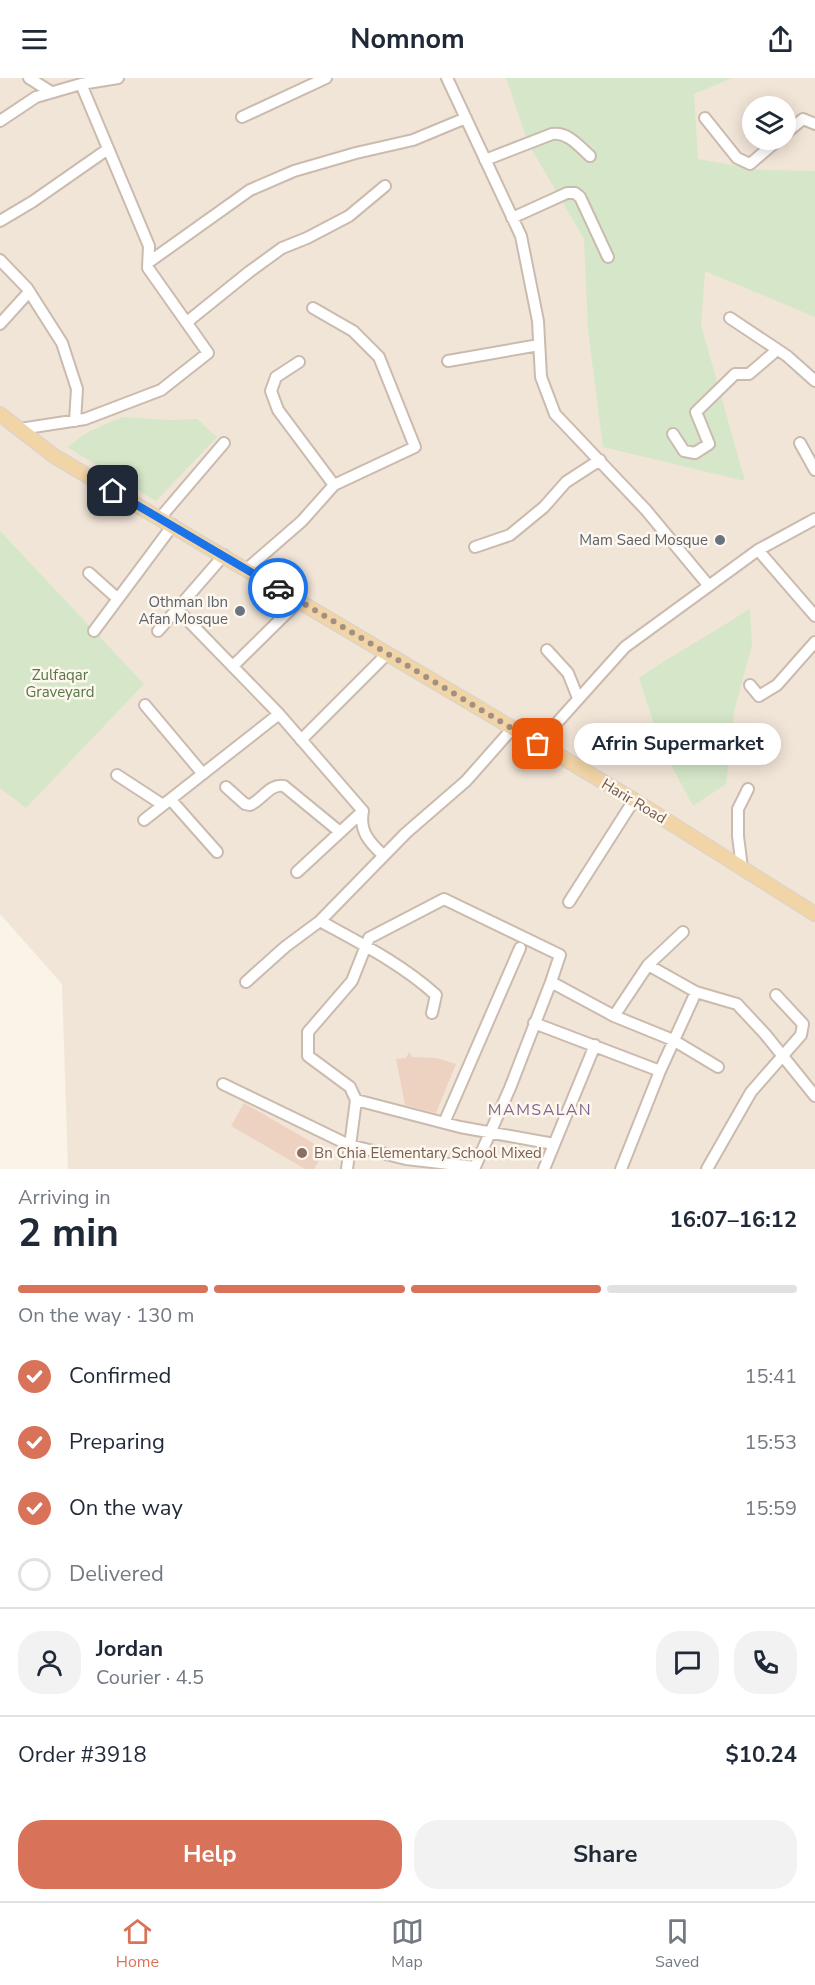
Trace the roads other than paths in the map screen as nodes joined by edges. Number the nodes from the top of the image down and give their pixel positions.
1 (29, 78) edge
2 (118, 78) edge
3 (326, 78) edge
4 (447, 78) edge
5 (81, 84) junction
6 (51, 92) junction
7 (242, 117) dead end
8 (466, 118) junction
9 (705, 118) dead end
10 (0, 121) edge
11 (815, 124) edge
12 (796, 125) edge
13 (108, 149) junction
14 (766, 150) edge
15 (590, 156) dead end
16 (485, 160) junction
17 (385, 186) dead end
18 (512, 218) junction
19 (0, 221) edge
20 (608, 257) dead end
21 (0, 260) edge
22 (149, 262) junction
23 (29, 292) junction
24 (313, 308) dead end
25 (730, 318) dead end
26 (187, 322) junction
27 (0, 324) edge
28 (540, 345) junction
29 (777, 350) junction
30 (448, 361) dead end
31 (299, 362) dead end
32 (815, 381) edge
33 (0, 408) edge
34 (0, 414) edge
35 (75, 421) junction
36 (20, 429) junction
37 (673, 434) dead end
38 (224, 443) dead end
39 (800, 443) dead end
40 (600, 460) junction
41 (815, 470) edge
42 (334, 485) junction
43 (160, 518) junction
44 (815, 519) edge
45 (173, 525) junction
46 (475, 547) dead end
47 (758, 550) junction
48 (224, 555) junction
49 (249, 571) junction
50 (89, 573) dead end
51 (709, 586) junction
52 (118, 599) junction
53 (299, 601) junction
54 (176, 608) junction
55 (815, 616) edge
56 (94, 631) dead end
57 (158, 631) dead end
58 (815, 642) edge
59 (547, 650) dead end
60 (387, 654) junction
61 (233, 666) junction
62 (750, 685) dead end
63 (578, 698) junction
64 (145, 705) dead end
65 (279, 714) junction
66 (512, 729) junction
67 (301, 740) junction
68 (538, 744) junction
69 (117, 774) dead end
70 (203, 774) junction
71 (226, 788) dead end
72 (748, 789) dead end
73 (634, 800) junction
74 (167, 802) junction
75 (363, 811) junction
76 (144, 820) dead end
77 (340, 832) junction
78 (217, 852) dead end
79 (383, 855) junction
80 (742, 868) junction
81 (297, 872) dead end
82 (568, 902) dead end
83 (815, 914) edge
84 (320, 921) junction
85 (683, 932) dead end
86 (366, 947) junction
87 (520, 948) dead end
88 (648, 965) junction
89 (246, 982) dead end
90 (551, 982) junction
91 (696, 992) junction
92 (776, 995) dead end
93 (432, 1013) dead end
94 (614, 1016) junction
95 (534, 1023) junction
96 (673, 1040) junction
97 (595, 1045) junction
98 (783, 1056) junction
99 (718, 1067) dead end
100 (660, 1071) junction
101 (223, 1084) dead end
102 (815, 1095) edge
103 (357, 1100) junction
104 (444, 1123) junction
105 (491, 1133) junction
106 (554, 1144) junction
107 (349, 1145) junction
108 (475, 1168) edge
109 (347, 1169) edge
110 (544, 1169) edge
111 (621, 1169) edge
112 (707, 1169) edge

1 - 6 street
2 - 5 street
3 - 7 street
4 - 8 street
5 - 6 street
5 - 13 street
6 - 10 street
8 - 16 street
8 - 22 street
9 - 14 street
11 - 12 street
13 - 19 street
13 - 22 street
15 - 16 street
16 - 18 street
17 - 26 street
18 - 20 street
18 - 28 street
21 - 23 street
22 - 26 street
23 - 27 street
23 - 35 street
24 - 42 street
25 - 29 street
26 - 35 street
28 - 30 street
28 - 40 street
29 - 32 street
29 - 37 street
31 - 42 street
33 - 36 main road
34 - 36 main road
35 - 36 street
36 - 43 main road, Harir Road
38 - 43 street
39 - 41 street
40 - 46 street
40 - 51 street
42 - 49 street
43 - 45 main road, Harir Road
44 - 47 street
45 - 48 main road, Harir Road
45 - 52 street
47 - 51 street
47 - 55 street
48 - 49 main road, Harir Road
48 - 54 street
49 - 53 main road, Harir Road
50 - 52 street
51 - 63 street
52 - 56 street
53 - 60 main road, Harir Road
53 - 61 street
54 - 57 street
54 - 61 street
58 - 62 street
59 - 63 street
60 - 66 main road, Harir Road
60 - 67 street
61 - 65 street
63 - 68 street
64 - 70 street
65 - 67 street
65 - 70 street
66 - 68 main road, Harir Road
66 - 79 street
67 - 75 street
68 - 73 main road, Harir Road
69 - 74 street
70 - 74 street
71 - 77 street
72 - 80 street
73 - 80 main road, Harir Road
73 - 82 street
74 - 76 street
74 - 78 street
75 - 77 street
75 - 79 street
77 - 81 street
79 - 84 street
80 - 83 main road, Harir Road
84 - 86 street
84 - 89 street
85 - 88 street
86 - 90 street
86 - 93 street
86 - 103 street
87 - 104 street
88 - 91 street
88 - 94 street
90 - 94 street
90 - 95 street
91 - 96 street
91 - 98 street
92 - 98 street
94 - 96 street
95 - 97 street
95 - 105 street
96 - 99 street
96 - 100 street
97 - 100 street
97 - 106 street
98 - 102 street
98 - 112 street
100 - 111 street
101 - 107 street
103 - 104 street
103 - 107 street
104 - 105 street
105 - 106 street
105 - 108 street
106 - 110 street
107 - 108 street
107 - 109 street

